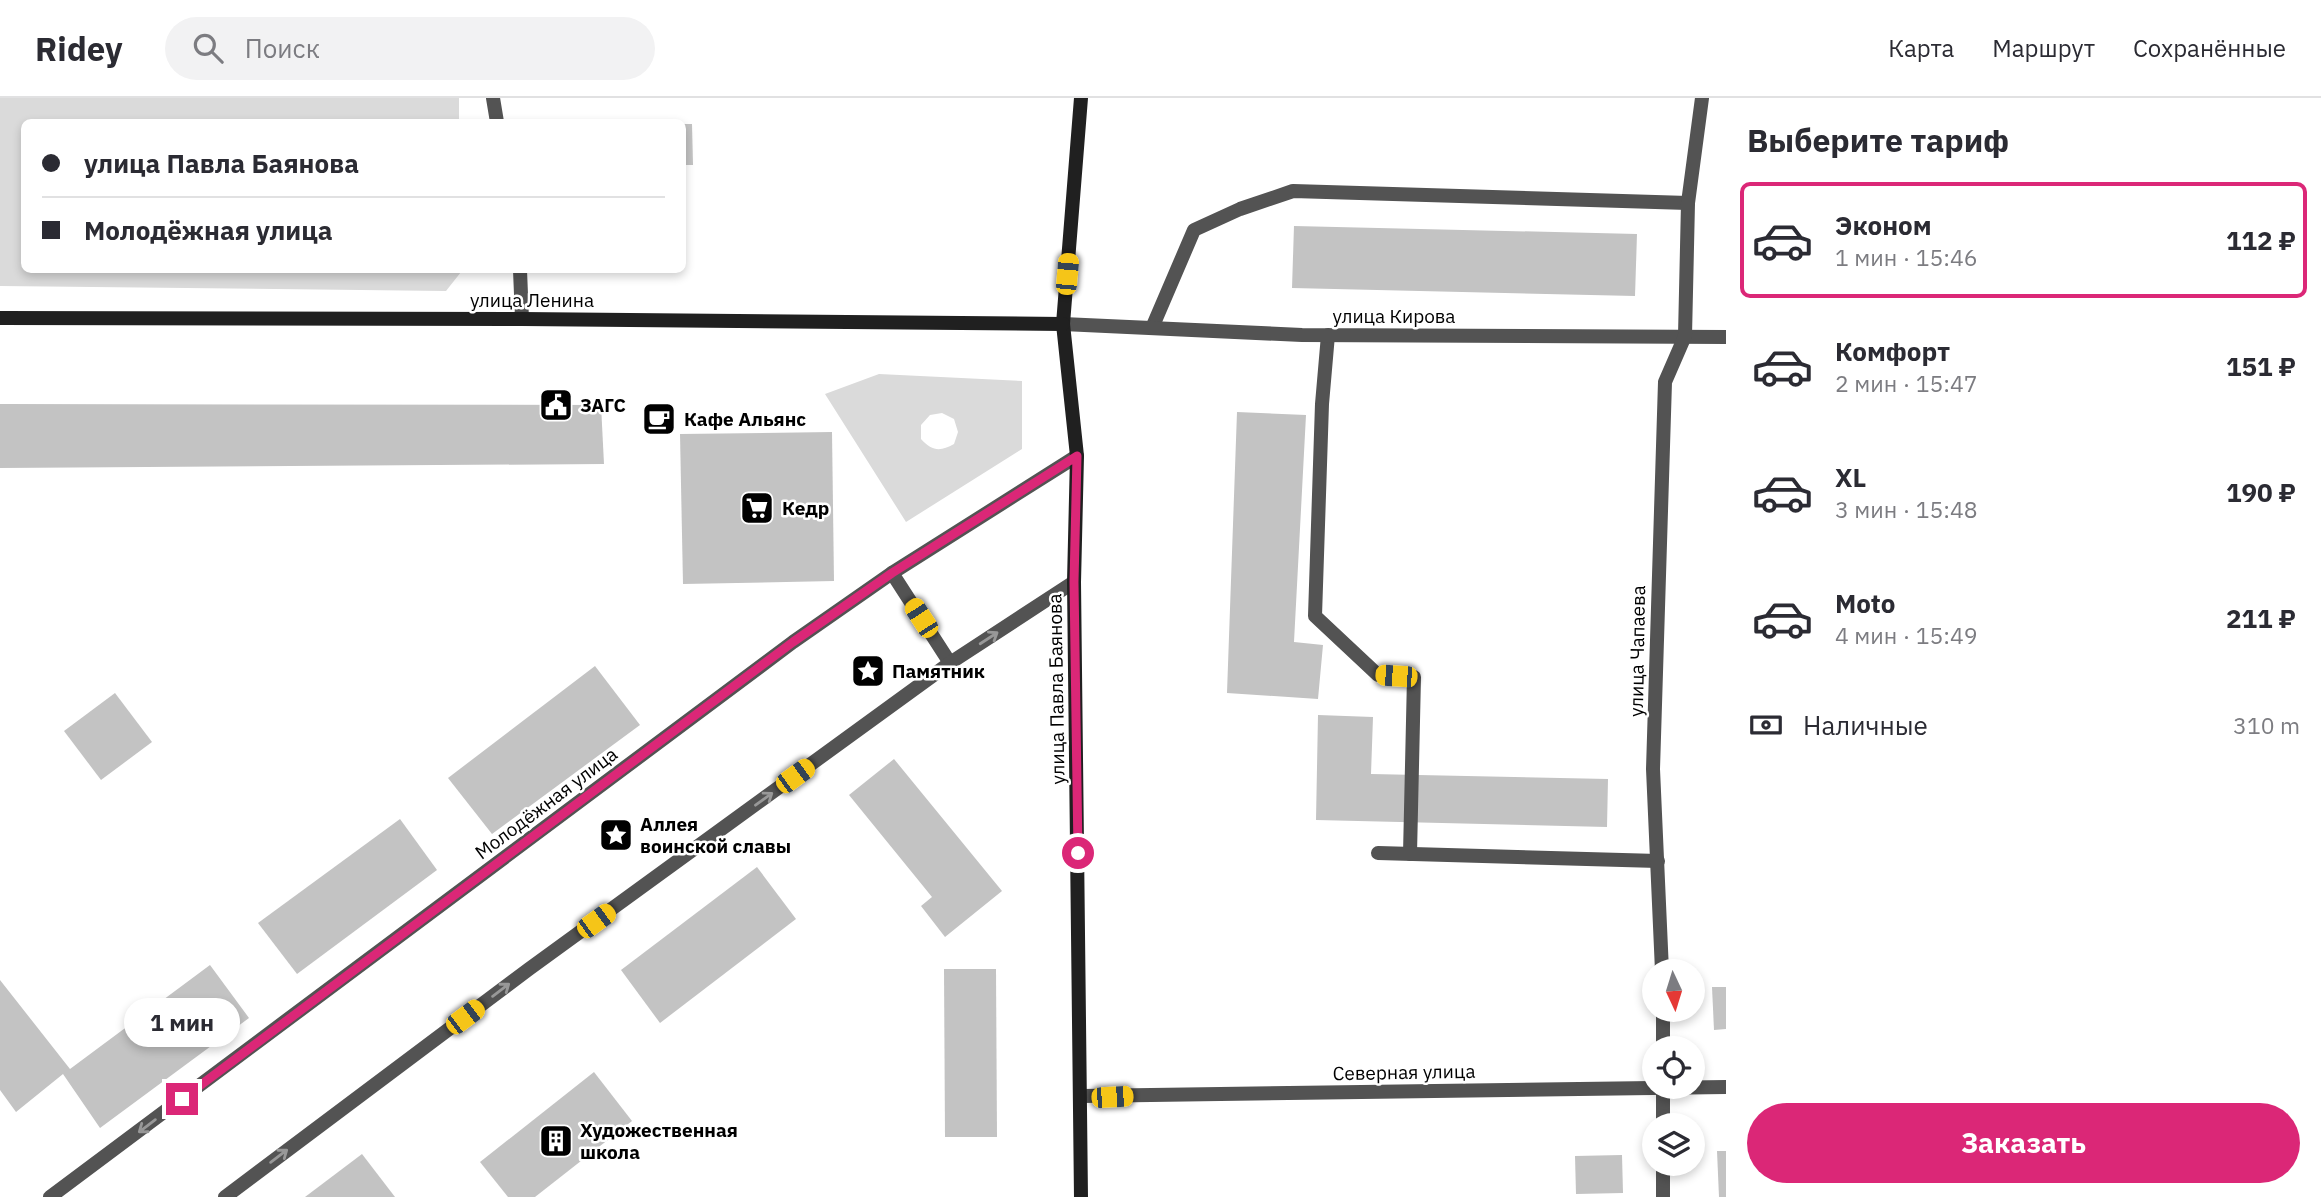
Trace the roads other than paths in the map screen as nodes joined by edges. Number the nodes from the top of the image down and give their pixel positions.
1 (493, 98) edge
2 (1081, 98) edge
3 (1702, 98) edge
4 (496, 119) edge
5 (1688, 203) junction
6 (520, 273) edge
7 (0, 318) edge
8 (522, 319) junction
9 (1063, 324) junction
10 (1152, 328) junction
11 (1328, 335) junction
12 (1685, 336) junction
13 (1726, 337) edge
14 (1077, 456) junction
15 (892, 573) junction
16 (1074, 582) junction
17 (950, 663) junction
18 (1378, 853) dead end
19 (1410, 854) junction
20 (1658, 862) junction
21 (1662, 959) edge
22 (1705, 1087) edge
23 (1726, 1087) edge
24 (1642, 1088) edge
25 (1082, 1096) junction
26 (1663, 1176) edge
27 (50, 1197) edge
28 (225, 1197) edge
29 (1081, 1197) edge
30 (1663, 1197) edge

1 - 4 street
2 - 9 main road, улица Павла Баянова
3 - 5 street
5 - 10 street
5 - 12 street
6 - 8 street
7 - 8 main road, улица Ленина
8 - 9 main road, улица Ленина
9 - 10 street, улица Кирова
9 - 14 main road, улица Павла Баянова
10 - 11 street, улица Кирова
11 - 12 street, улица Кирова
11 - 19 street
12 - 13 street, улица Кирова
12 - 20 street, улица Чапаева
14 - 15 street, Молодёжная улица
14 - 16 main road, улица Павла Баянова
15 - 17 street
15 -> 27 street, Молодёжная улица
17 -> 16 street
16 - 25 main road, улица Павла Баянова
28 -> 17 street
18 - 19 street
19 - 20 street
20 - 21 street, улица Чапаева
22 - 23 street, Северная улица
24 - 25 street, Северная улица
25 - 29 main road, улица Павла Баянова
26 - 30 street

